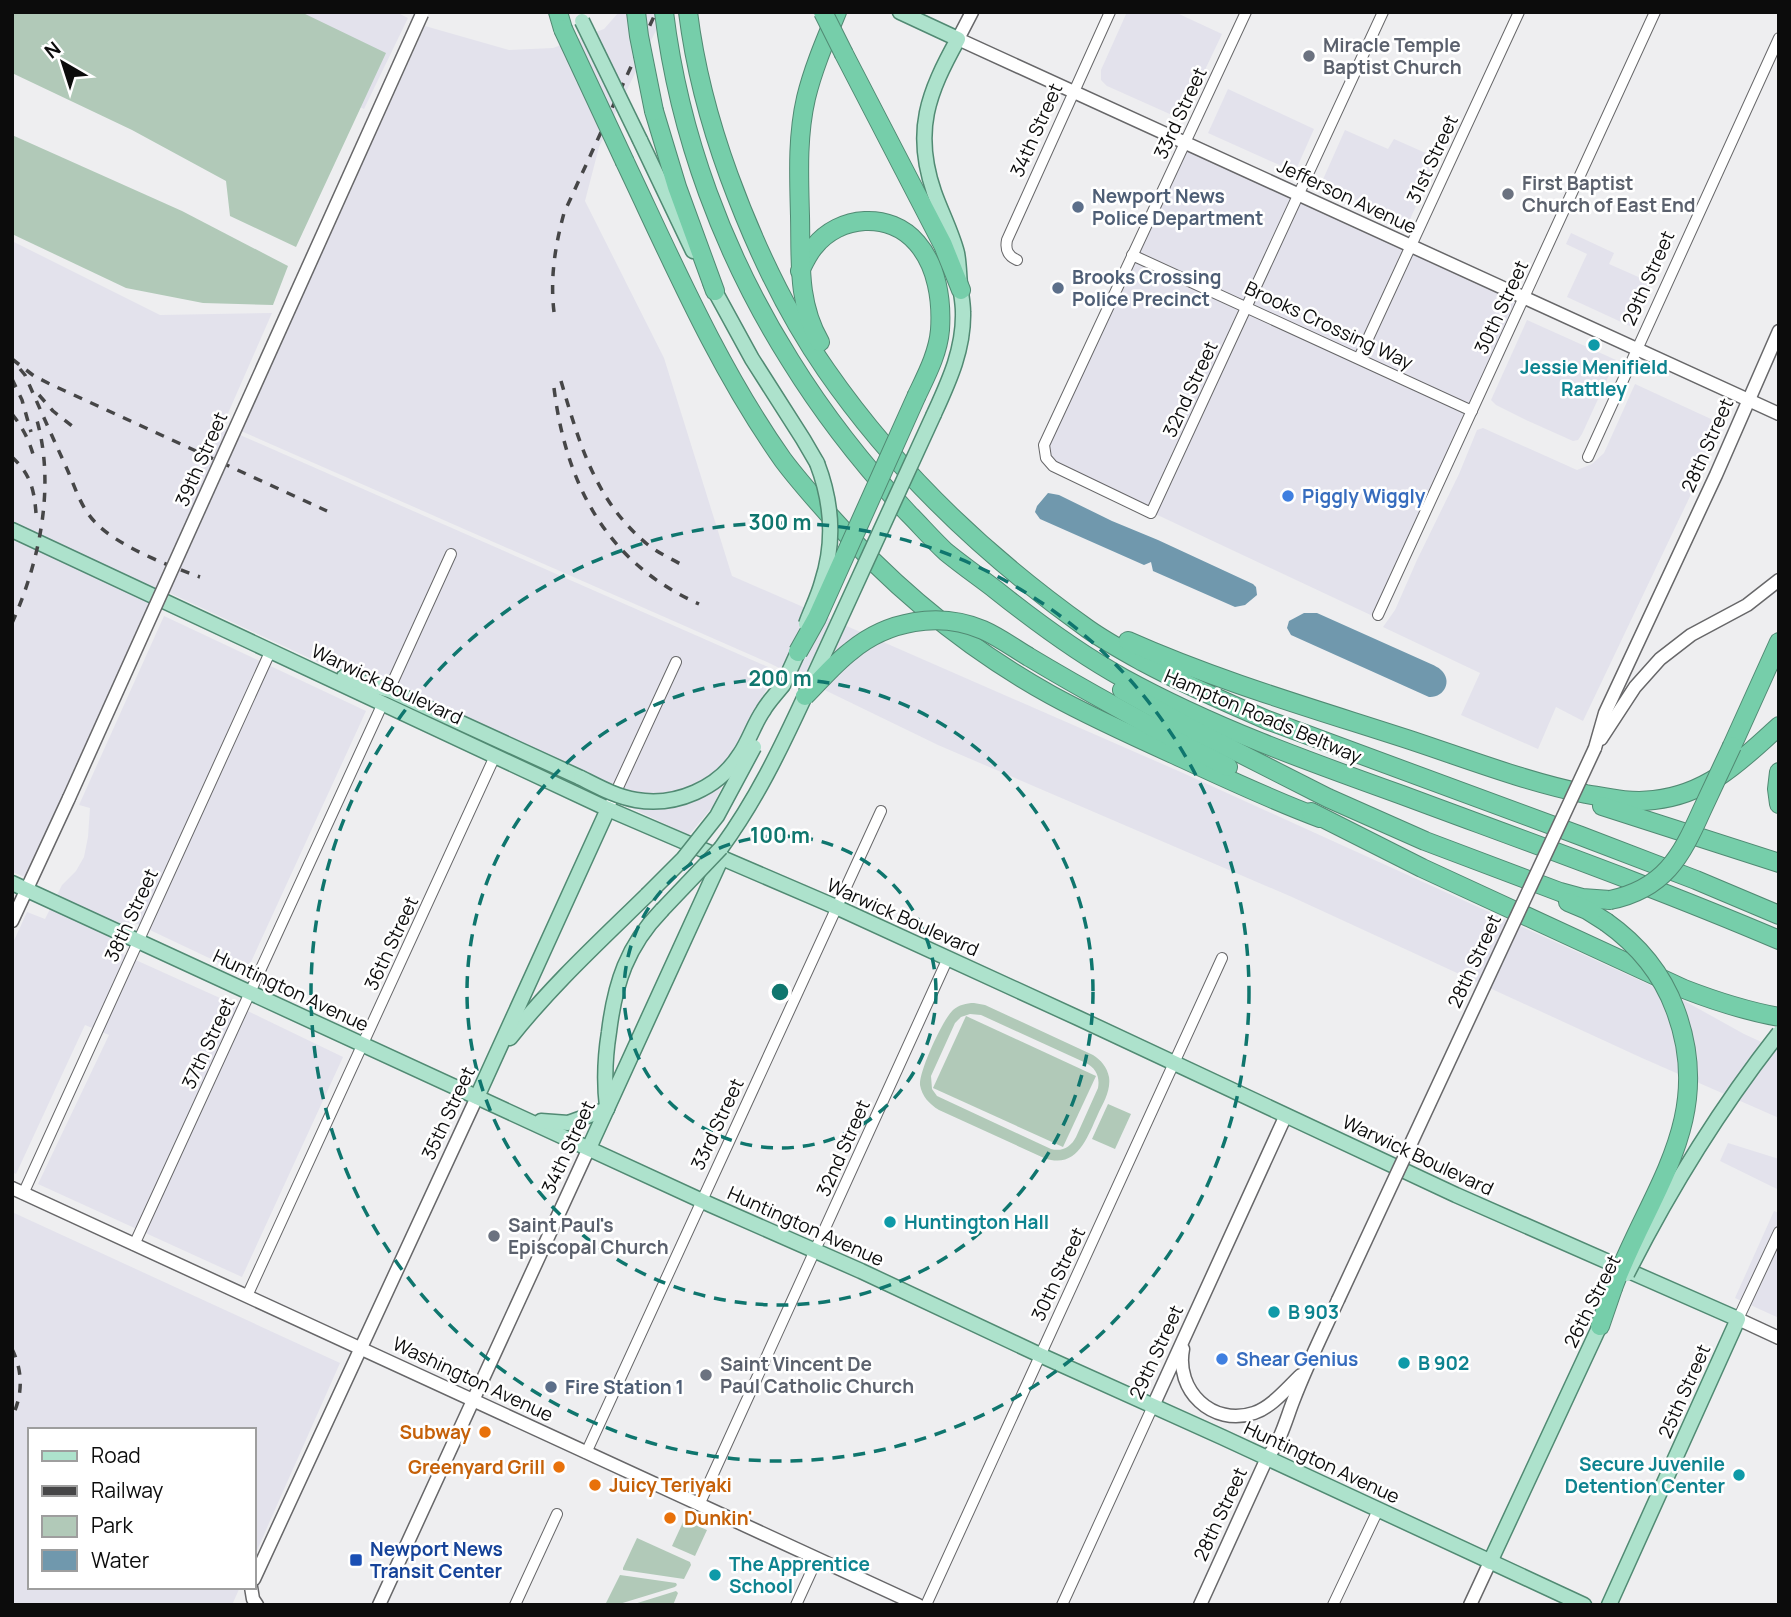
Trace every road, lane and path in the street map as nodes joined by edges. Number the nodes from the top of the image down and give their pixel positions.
1 (636, 12) edge
2 (664, 12) edge
3 (823, 12) edge
4 (837, 12) edge
5 (900, 12) edge
6 (972, 12) edge
7 (1110, 12) edge
8 (1246, 12) edge
9 (1383, 12) edge
10 (1519, 12) edge
11 (1655, 12) edge
12 (422, 13) edge
13 (580, 17) edge
14 (561, 20) edge
15 (689, 21) edge
16 (1779, 38) edge
17 (958, 39) junction
18 (1074, 92) junction
19 (1186, 143) junction
20 (1298, 195) junction
21 (1411, 247) junction
22 (1132, 255) junction
23 (1017, 260) dead end
24 (800, 271) junction
25 (961, 289) junction
26 (715, 291) junction
27 (1524, 298) junction
28 (1247, 307) junction
29 (1779, 331) edge
30 (1637, 349) junction
31 (1359, 358) junction
32 (1748, 400) junction
33 (856, 410) junction
34 (1472, 411) junction
35 (1779, 414) edge
36 (1588, 457) dead end
37 (1151, 513) joint
38 (12, 530) edge
39 (945, 551) junction
40 (451, 554) dead end
41 (1779, 580) edge
42 (1058, 606) junction
43 (1378, 615) dead end
44 (1779, 642) edge
45 (271, 650) junction
46 (798, 652) junction
47 (676, 662) dead end
48 (783, 685) junction
49 (805, 696) junction
50 (386, 697) junction
51 (1779, 726) edge
52 (1595, 748) junction
53 (495, 756) junction
54 (1779, 772) edge
55 (1554, 787) junction
56 (1779, 804) edge
57 (608, 809) junction
58 (881, 811) dead end
59 (1320, 818) junction
60 (722, 857) junction
61 (1779, 863) edge
62 (1514, 876) junction
63 (12, 883) edge
64 (27, 890) junction
65 (836, 908) junction
66 (1779, 915) edge
67 (12, 921) edge
68 (1779, 940) edge
69 (139, 941) junction
70 (948, 958) junction
71 (1222, 958) dead end
72 (251, 992) junction
73 (1779, 1017) edge
74 (1779, 1033) edge
75 (363, 1044) junction
76 (496, 1057) junction
77 (1174, 1063) junction
78 (477, 1097) junction
79 (607, 1109) junction
80 (1286, 1115) junction
81 (526, 1120) junction
82 (589, 1148) junction
83 (18, 1191) edge
84 (701, 1200) junction
85 (1779, 1232) edge
86 (134, 1245) junction
87 (815, 1251) junction
88 (1615, 1289) junction
89 (247, 1296) junction
90 (1738, 1319) junction
91 (1600, 1326) joint
92 (1187, 1332) junction
93 (1779, 1338) edge
94 (361, 1348) junction
95 (1040, 1355) junction
96 (1306, 1370) junction
97 (473, 1400) junction
98 (1153, 1406) junction
99 (586, 1453) junction
100 (1267, 1458) junction
101 (699, 1504) junction
102 (1378, 1510) junction
103 (557, 1514) dead end
104 (817, 1559) junction
105 (1490, 1562) junction
106 (256, 1575) edge
107 (379, 1605) edge
108 (515, 1605) edge
109 (796, 1605) edge
110 (918, 1605) edge
111 (926, 1605) edge
112 (1062, 1605) edge
113 (1200, 1605) edge
114 (1333, 1605) edge
115 (1470, 1605) edge
116 (1584, 1605) edge
117 (1609, 1605) edge

1 - 26 highway, bridge
2 - 39 highway, Hampton Roads Beltway
3 - 25 highway, bridge
4 - 24 highway
5 - 17 main road, Jefferson Avenue
6 - 17 main road
7 - 18 street, 34th Street
8 - 19 street, 33rd Street
9 - 20 street, 32nd Street
10 - 21 street, 31st Street
11 - 27 street, 30th Street
12 - 64 main road, 39th Street, bridge
13 - 26 main road, bridge
14 - 59 highway, bridge
15 - 33 highway, Hampton Roads Beltway
16 - 30 street, 29th Street
17 - 18 main road, Jefferson Avenue
17 - 25 main road
18 - 19 main road, Jefferson Avenue
18 - 23 street, 34th Street
19 - 20 main road, Jefferson Avenue
19 - 22 street, 33rd Street
20 - 21 main road, Jefferson Avenue
20 - 28 street, 32nd Street
21 - 27 main road, Jefferson Avenue
21 - 31 street, 31st Street
22 - 28 street, Brooks Crossing Way
22 - 37 street, 33rd Street
24 - 33 highway
24 - 46 highway, bridge
25 - 49 main road, bridge
26 - 46 main road, bridge
27 - 30 main road, Jefferson Avenue
27 - 34 street, 30th Street
28 - 31 street, Brooks Crossing Way
28 - 37 street, 32nd Street
29 - 32 main road, 28th Street
30 - 32 main road, Jefferson Avenue
30 - 36 street, 29th Street
31 - 34 street, Brooks Crossing Way
32 - 35 main road, Jefferson Avenue
32 - 52 main road, 28th Street
33 - 42 highway, Hampton Roads Beltway
34 - 43 street, 30th Street
38 - 45 main road, Warwick Boulevard
39 - 62 highway
39 - 68 highway, Hampton Roads Beltway
40 - 50 street, 37th Street
41 - 52 main road
42 - 55 highway
42 - 66 highway, Hampton Roads Beltway
44 - 62 highway, bridge
45 - 50 main road, Warwick Boulevard
45 - 69 street, 38th Street
46 - 48 main road
47 - 57 street, 35th Street
48 - 50 main road, bridge
48 - 76 main road, bridge
49 - 59 highway, bridge
49 - 79 main road, bridge
50 - 53 main road, Warwick Boulevard
50 - 72 street, 37th Street
51 - 55 highway
52 - 96 main road, 28th Street, bridge
53 - 57 main road, Warwick Boulevard
53 - 75 street, 36th Street
54 - 56 highway
55 - 61 highway
57 - 60 main road, Warwick Boulevard
57 - 76 main road, 35th Street
58 - 65 street, 33rd Street
59 - 73 highway
60 - 65 main road, Warwick Boulevard
60 - 79 main road, 34th Street
62 - 88 highway, bridge
63 - 64 main road, Huntington Avenue
64 - 67 main road, 39th Street
64 - 69 main road, Huntington Avenue
65 - 70 main road, Warwick Boulevard
65 - 84 street, 33rd Street
69 - 72 main road, Huntington Avenue
69 - 83 street, 38th Street
70 - 77 main road, Warwick Boulevard
70 - 87 street, 32nd Street
71 - 77 street, 30th Street
72 - 75 main road, Huntington Avenue
72 - 86 street, 37th Street
74 - 88 main road, 26th Street, bridge
75 - 78 main road, Huntington Avenue
75 - 89 street, 36th Street
76 - 78 main road, 35th Street
77 - 80 main road, Warwick Boulevard
77 - 95 street, 30th Street
78 - 81 main road, Huntington Avenue
78 - 94 main road, 35th Street
79 - 81 main road
79 - 82 main road, 34th Street
80 - 90 main road, Warwick Boulevard
80 - 92 main road, 29th Street
81 - 82 main road, Huntington Avenue
82 - 84 main road, Huntington Avenue
82 - 97 main road, 34th Street
83 - 86 main road, Washington Avenue
84 - 87 main road, Huntington Avenue
84 - 99 street, 33rd Street
85 - 90 street, 25th Street
86 - 89 main road, Washington Avenue
87 - 95 main road, Huntington Avenue
87 - 101 street, 32nd Street
88 - 91 highway
89 - 94 main road, Washington Avenue
90 - 93 main road, Warwick Boulevard
90 - 117 main road, 25th Street
91 - 105 main road, 26th Street
92 - 96 main road
92 - 98 main road, 29th Street
94 - 97 main road, Washington Avenue
94 - 106 main road, 35th Street
95 - 98 main road, Huntington Avenue
95 - 111 street, 30th Street
96 - 100 main road, 28th Street
97 - 99 main road, Washington Avenue
97 - 107 main road, 34th Street
98 - 100 main road, Huntington Avenue
98 - 112 street, 29th Street
99 - 101 main road, Washington Avenue
100 - 102 main road, Huntington Avenue
100 - 113 main road, 28th Street
101 - 104 main road, Washington Avenue
102 - 105 main road, Huntington Avenue
102 - 114 street
103 - 108 street
104 - 109 street
104 - 110 main road, Washington Avenue
105 - 115 main road, 26th Street
105 - 116 main road, Huntington Avenue

